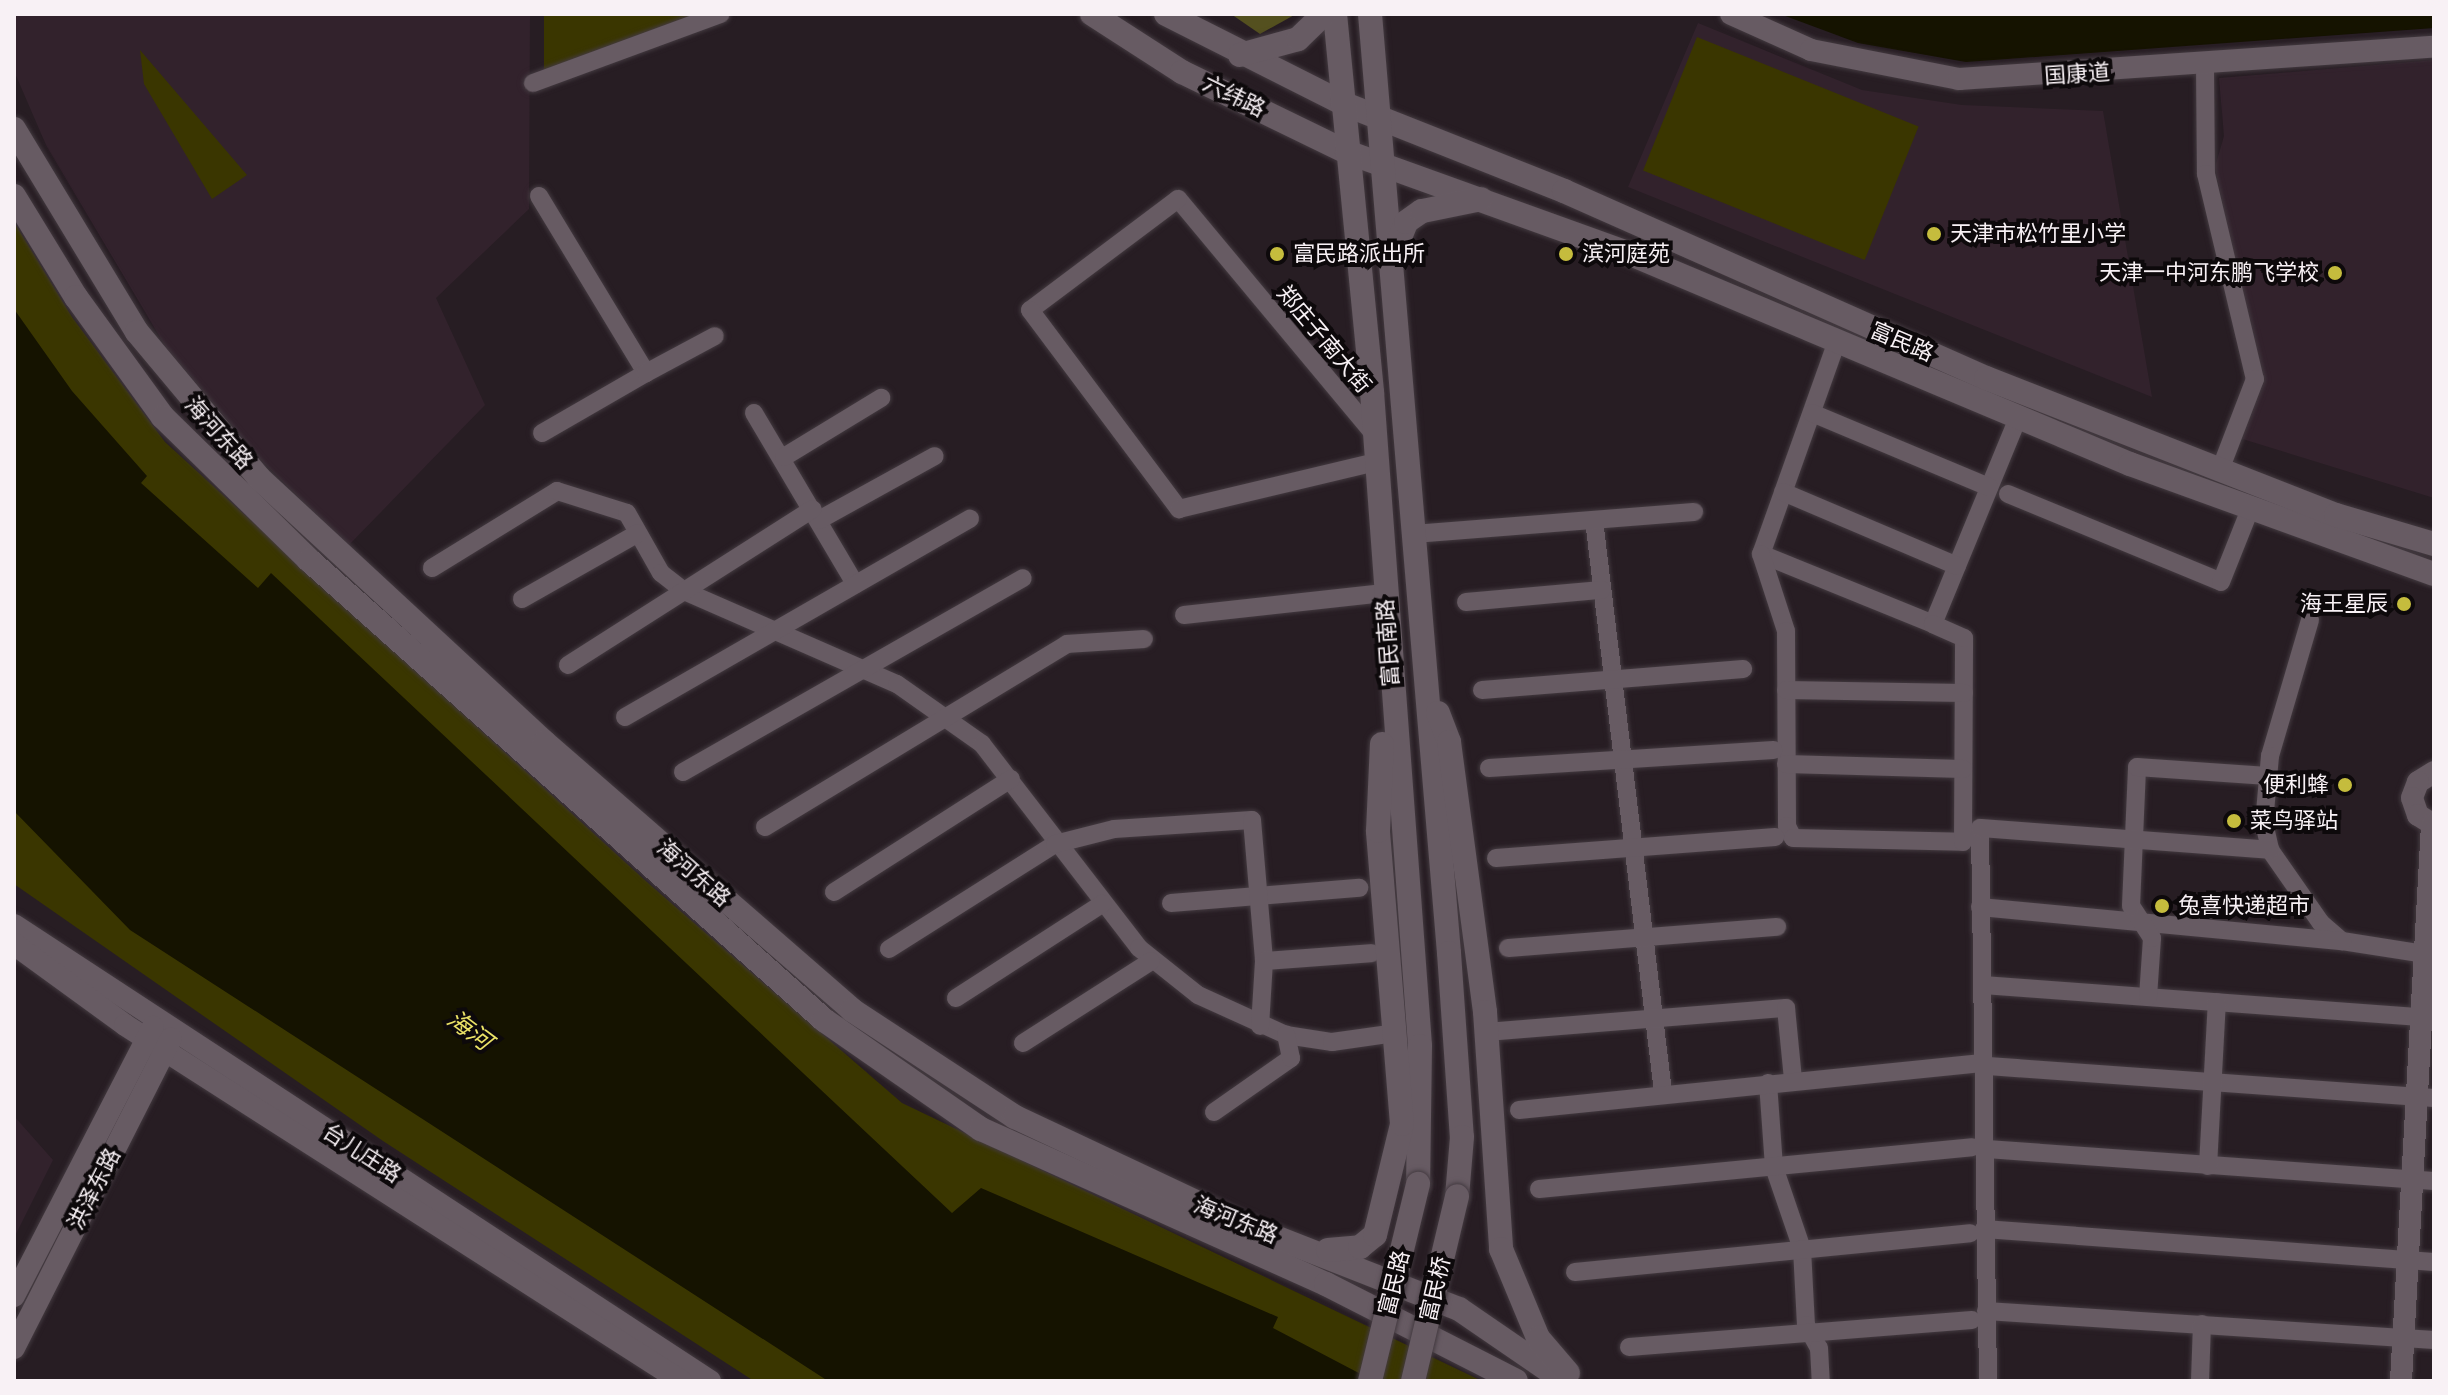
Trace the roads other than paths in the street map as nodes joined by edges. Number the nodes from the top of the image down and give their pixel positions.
1 (721, 14) edge
2 (1092, 14) edge
3 (1166, 14) edge
4 (1324, 14) edge
5 (1335, 14) edge
6 (1370, 14) edge
7 (1731, 14) edge
8 (2434, 47) edge
9 (1240, 55) junction
10 (2205, 66) junction
11 (533, 83) dead end
12 (1342, 103) junction
13 (1379, 116) junction
14 (14, 129) edge
15 (1347, 152) junction
16 (1383, 164) junction
17 (14, 196) edge
18 (539, 196) dead end
19 (1486, 198) junction
20 (1390, 265) junction
21 (715, 336) dead end
22 (1837, 341) junction
23 (646, 373) junction
24 (881, 398) dead end
25 (754, 413) dead end
26 (1812, 413) junction
27 (2018, 418) junction
28 (542, 433) dead end
29 (1374, 434) junction
30 (935, 456) dead end
31 (784, 457) junction
32 (1376, 462) junction
33 (2220, 470) junction
34 (1989, 487) junction
35 (1783, 492) junction
36 (2008, 494) dead end
37 (2250, 509) junction
38 (1694, 512) dead end
39 (816, 514) junction
40 (970, 519) dead end
41 (1594, 520) junction
42 (638, 533) junction
43 (1413, 534) junction
44 (2434, 544) edge
45 (1761, 554) junction
46 (1957, 566) junction
47 (432, 568) dead end
48 (2434, 574) edge
49 (1023, 578) dead end
50 (855, 584) junction
51 (1601, 590) junction
52 (684, 591) junction
53 (1384, 593) junction
54 (522, 599) dead end
55 (1466, 602) dead end
56 (1184, 615) dead end
57 (2310, 620) dead end
58 (1933, 624) junction
59 (771, 631) junction
60 (1144, 639) dead end
61 (568, 665) dead end
62 (862, 669) junction
63 (1743, 669) dead end
64 (1610, 680) junction
65 (1428, 686) junction
66 (1482, 690) dead end
67 (1786, 690) junction
68 (1392, 692) junction
69 (1964, 693) junction
70 (625, 717) dead end
71 (951, 721) junction
72 (1773, 750) dead end
73 (1623, 762) junction
74 (1786, 764) junction
75 (1489, 768) dead end
76 (1963, 769) junction
77 (683, 772) dead end
78 (2434, 772) edge
79 (2268, 776) junction
80 (1011, 779) junction
81 (2433, 825) edge
82 (765, 827) dead end
83 (1775, 837) dead end
84 (2134, 839) junction
85 (1055, 844) junction
86 (1636, 849) junction
87 (2270, 850) junction
88 (1496, 858) dead end
89 (1359, 888) dead end
90 (834, 892) dead end
91 (1259, 896) junction
92 (1171, 903) dead end
93 (1102, 904) junction
94 (1980, 907) junction
95 (2140, 921) junction
96 (14, 925) edge
97 (1777, 927) dead end
98 (1649, 938) junction
99 (2342, 941) junction
100 (14, 944) edge
101 (1508, 948) dead end
102 (889, 949) dead end
103 (1372, 953) dead end
104 (2424, 954) junction
105 (1151, 961) junction
106 (1264, 961) junction
107 (1983, 985) junction
108 (2148, 997) junction
109 (956, 998) dead end
110 (2217, 1002) junction
111 (1657, 1017) junction
112 (2427, 1017) edge
113 (1260, 1026) junction
114 (1486, 1032) junction
115 (1396, 1033) junction
116 (161, 1035) junction
117 (1286, 1035) junction
118 (1023, 1043) dead end
119 (1982, 1065) junction
120 (1793, 1080) junction
121 (1768, 1083) junction
122 (2213, 1084) junction
123 (1663, 1092) junction
124 (2425, 1097) edge
125 (1519, 1110) dead end
126 (1214, 1112) dead end
127 (1980, 1148) junction
128 (2208, 1166) junction
129 (1774, 1167) junction
130 (2423, 1180) edge
131 (1418, 1184) joint
132 (1539, 1189) dead end
133 (1457, 1196) joint
134 (1977, 1231) junction
135 (1306, 1248) junction
136 (1802, 1249) junction
137 (2408, 1260) junction
138 (2434, 1262) edge
139 (1575, 1272) dead end
140 (14, 1296) edge
141 (1979, 1316) junction
142 (2202, 1324) junction
143 (1811, 1334) junction
144 (2403, 1339) junction
145 (2434, 1340) edge
146 (1629, 1347) dead end
147 (14, 1348) edge
148 (681, 1381) edge
149 (710, 1381) edge
150 (1370, 1381) edge
151 (1413, 1381) edge
152 (1516, 1381) edge
153 (1564, 1381) edge
154 (1574, 1381) edge
155 (1821, 1381) edge
156 (1988, 1381) edge
157 (2200, 1381) edge
158 (2401, 1381) edge

1 - 11 street
2 - 15 main road, 六纬路
3 - 9 main road, 六纬路
4 - 9 main road
5 - 12 main road
6 - 13 main road
7 - 10 street, 国康道
8 - 10 street, 国康道
9 - 12 main road, 六纬路
10 - 33 street
12 - 13 main road, 六纬路
12 - 15 main road, 富民南路
13 - 16 main road
13 - 33 main road, 富民路
14 - 135 main road, 海河东路
15 - 16 main road, 六纬路
15 - 29 main road, 富民南路
16 - 19 main road, 富民路
16 - 20 main road
17 - 152 main road, 海河东路
18 - 23 street
19 - 20 main road
19 - 22 main road, 富民路
20 - 43 main road, 富民南路
21 - 23 street
22 - 26 street
22 - 27 main road, 富民路
23 - 28 street
24 - 31 street
25 - 31 street
26 - 34 street
26 - 35 street
27 - 34 street
27 - 37 main road, 富民路
29 - 32 main road, 富民南路
29 - 32 street, 郑庄子南大街
30 - 39 street
31 - 39 street
32 - 53 main road, 富民南路
33 - 44 main road, 富民路
34 - 46 street
35 - 45 street
35 - 46 street
36 - 37 street
37 - 48 main road, 富民路
38 - 41 street
39 - 50 street
39 - 52 street
40 - 50 street
41 - 43 street
41 - 51 street
42 - 47 street
42 - 52 street
42 - 54 street
43 - 65 main road, 富民南路
45 - 58 street
45 - 67 street
46 - 58 street
49 - 62 street
50 - 59 street
51 - 55 street
51 - 64 street
52 - 59 street
52 - 61 street
53 - 56 street
53 - 68 main road, 富民南路
57 - 79 street
58 - 69 street
59 - 62 street
59 - 70 street
60 - 71 street
62 - 71 street
62 - 77 street
63 - 64 street
64 - 66 street
64 - 73 street
65 - 114 main road
65 - 133 main road, 富民南路
67 - 69 street
67 - 74 street
68 - 115 main road
68 - 131 main road, 富民南路
69 - 76 street
71 - 80 street
71 - 82 street
72 - 73 street
73 - 75 street
73 - 86 street
74 - 76 street
74 - 76 street
78 - 81 street
79 - 84 street
79 - 87 street
80 - 85 street
80 - 90 street
81 - 104 street
83 - 86 street
84 - 87 street
84 - 94 street
84 - 95 street
85 - 91 street
85 - 93 street
85 - 102 street
86 - 88 street
86 - 98 street
87 - 99 street
89 - 91 street
91 - 92 street
91 - 106 street
93 - 105 street
93 - 109 street
94 - 95 street
94 - 107 street
95 - 99 street
95 - 108 street
96 - 116 street, 台儿庄路
97 - 98 street
98 - 101 street
98 - 111 street
99 - 104 street
100 - 116 street, 台儿庄路
103 - 106 street
104 - 112 street
105 - 113 street
105 - 118 street
106 - 113 street
107 - 108 street
107 - 119 street
108 - 110 street
110 - 112 street
110 - 122 street
111 - 114 street
111 - 120 street
111 - 123 street
112 - 124 street
113 - 117 street
114 - 154 main road
115 - 117 street
115 - 135 main road
116 - 140 street, 洪泽东路
116 - 147 street, 洪泽东路
116 - 148 street, 台儿庄路
116 - 149 street, 台儿庄路
117 - 126 street
119 - 120 street
119 - 122 street
119 - 127 street
120 - 121 street
121 - 123 street
121 - 129 street
122 - 124 street
122 - 128 street
123 - 125 street
124 - 130 street
127 - 128 street
127 - 129 street
127 - 134 street
128 - 130 street
129 - 132 street
129 - 136 street
130 - 137 street
131 - 150 main road, 富民路, bridge
133 - 151 main road, 富民桥, bridge
134 - 136 street
134 - 137 street
134 - 141 street
135 - 153 main road, 海河东路
136 - 139 street
136 - 143 street
137 - 138 street
137 - 144 street
141 - 142 street
141 - 143 street
141 - 156 street
142 - 144 street
142 - 157 street
143 - 146 street
143 - 155 street
144 - 145 street
144 - 158 street

